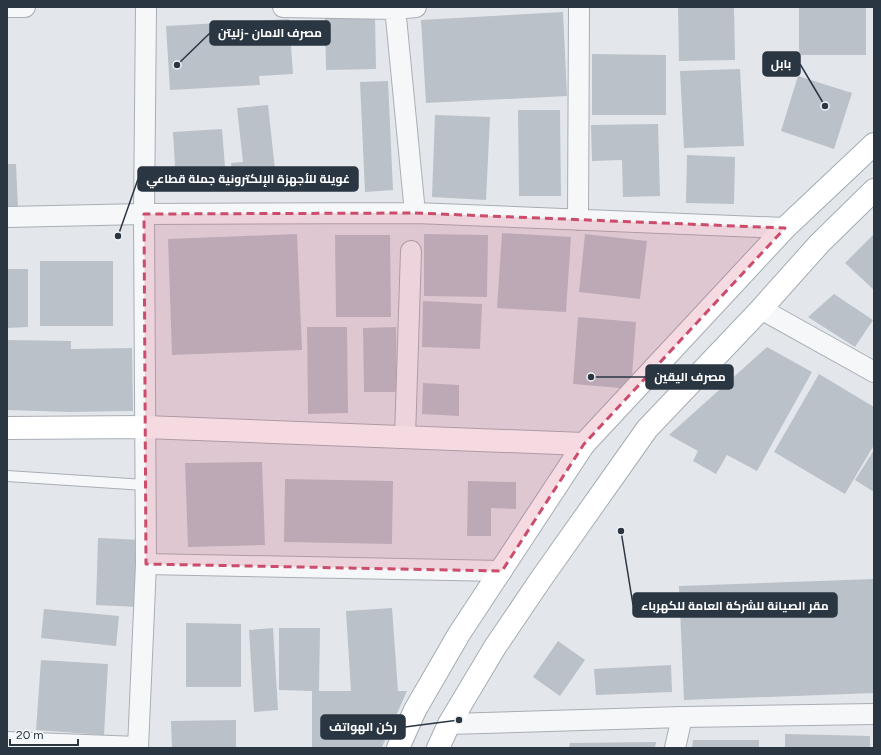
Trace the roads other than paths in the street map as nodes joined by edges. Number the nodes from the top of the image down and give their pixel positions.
1 (7, 7) edge
2 (24, 7) edge
3 (146, 7) edge
4 (283, 7) edge
5 (416, 7) edge
6 (579, 7) edge
7 (395, 8) edge
8 (874, 144) edge
9 (874, 190) edge
10 (415, 213) junction
11 (144, 214) junction
12 (7, 216) edge
13 (578, 220) junction
14 (785, 228) junction
15 (411, 251) dead end
16 (761, 309) junction
17 (874, 372) edge
18 (145, 427) junction
19 (7, 428) edge
20 (404, 437) junction
21 (584, 444) junction
22 (7, 476) edge
23 (145, 485) junction
24 (146, 564) junction
25 (502, 571) junction
26 (874, 714) edge
27 (682, 717) junction
28 (449, 724) junction
29 (7, 742) edge
30 (138, 747) edge
31 (398, 748) edge
32 (438, 748) edge
33 (674, 748) edge

1 - 2 street
3 - 11 street
4 - 7 street
5 - 7 street
6 - 13 street
7 - 10 street
8 - 14 main road
9 - 16 main road
10 - 11 street
10 - 13 street
11 - 12 street
11 - 18 street
13 - 14 street
14 - 21 main road
15 - 20 street
16 - 17 street
16 - 28 main road
18 - 19 main road
18 - 20 main road
18 - 23 street
20 - 21 main road
21 - 25 main road
22 - 23 lane
23 - 24 street
24 - 25 street
24 - 30 street
25 - 31 main road
26 - 27 street
27 - 28 street
27 - 33 street
28 - 32 main road
29 - 30 street

